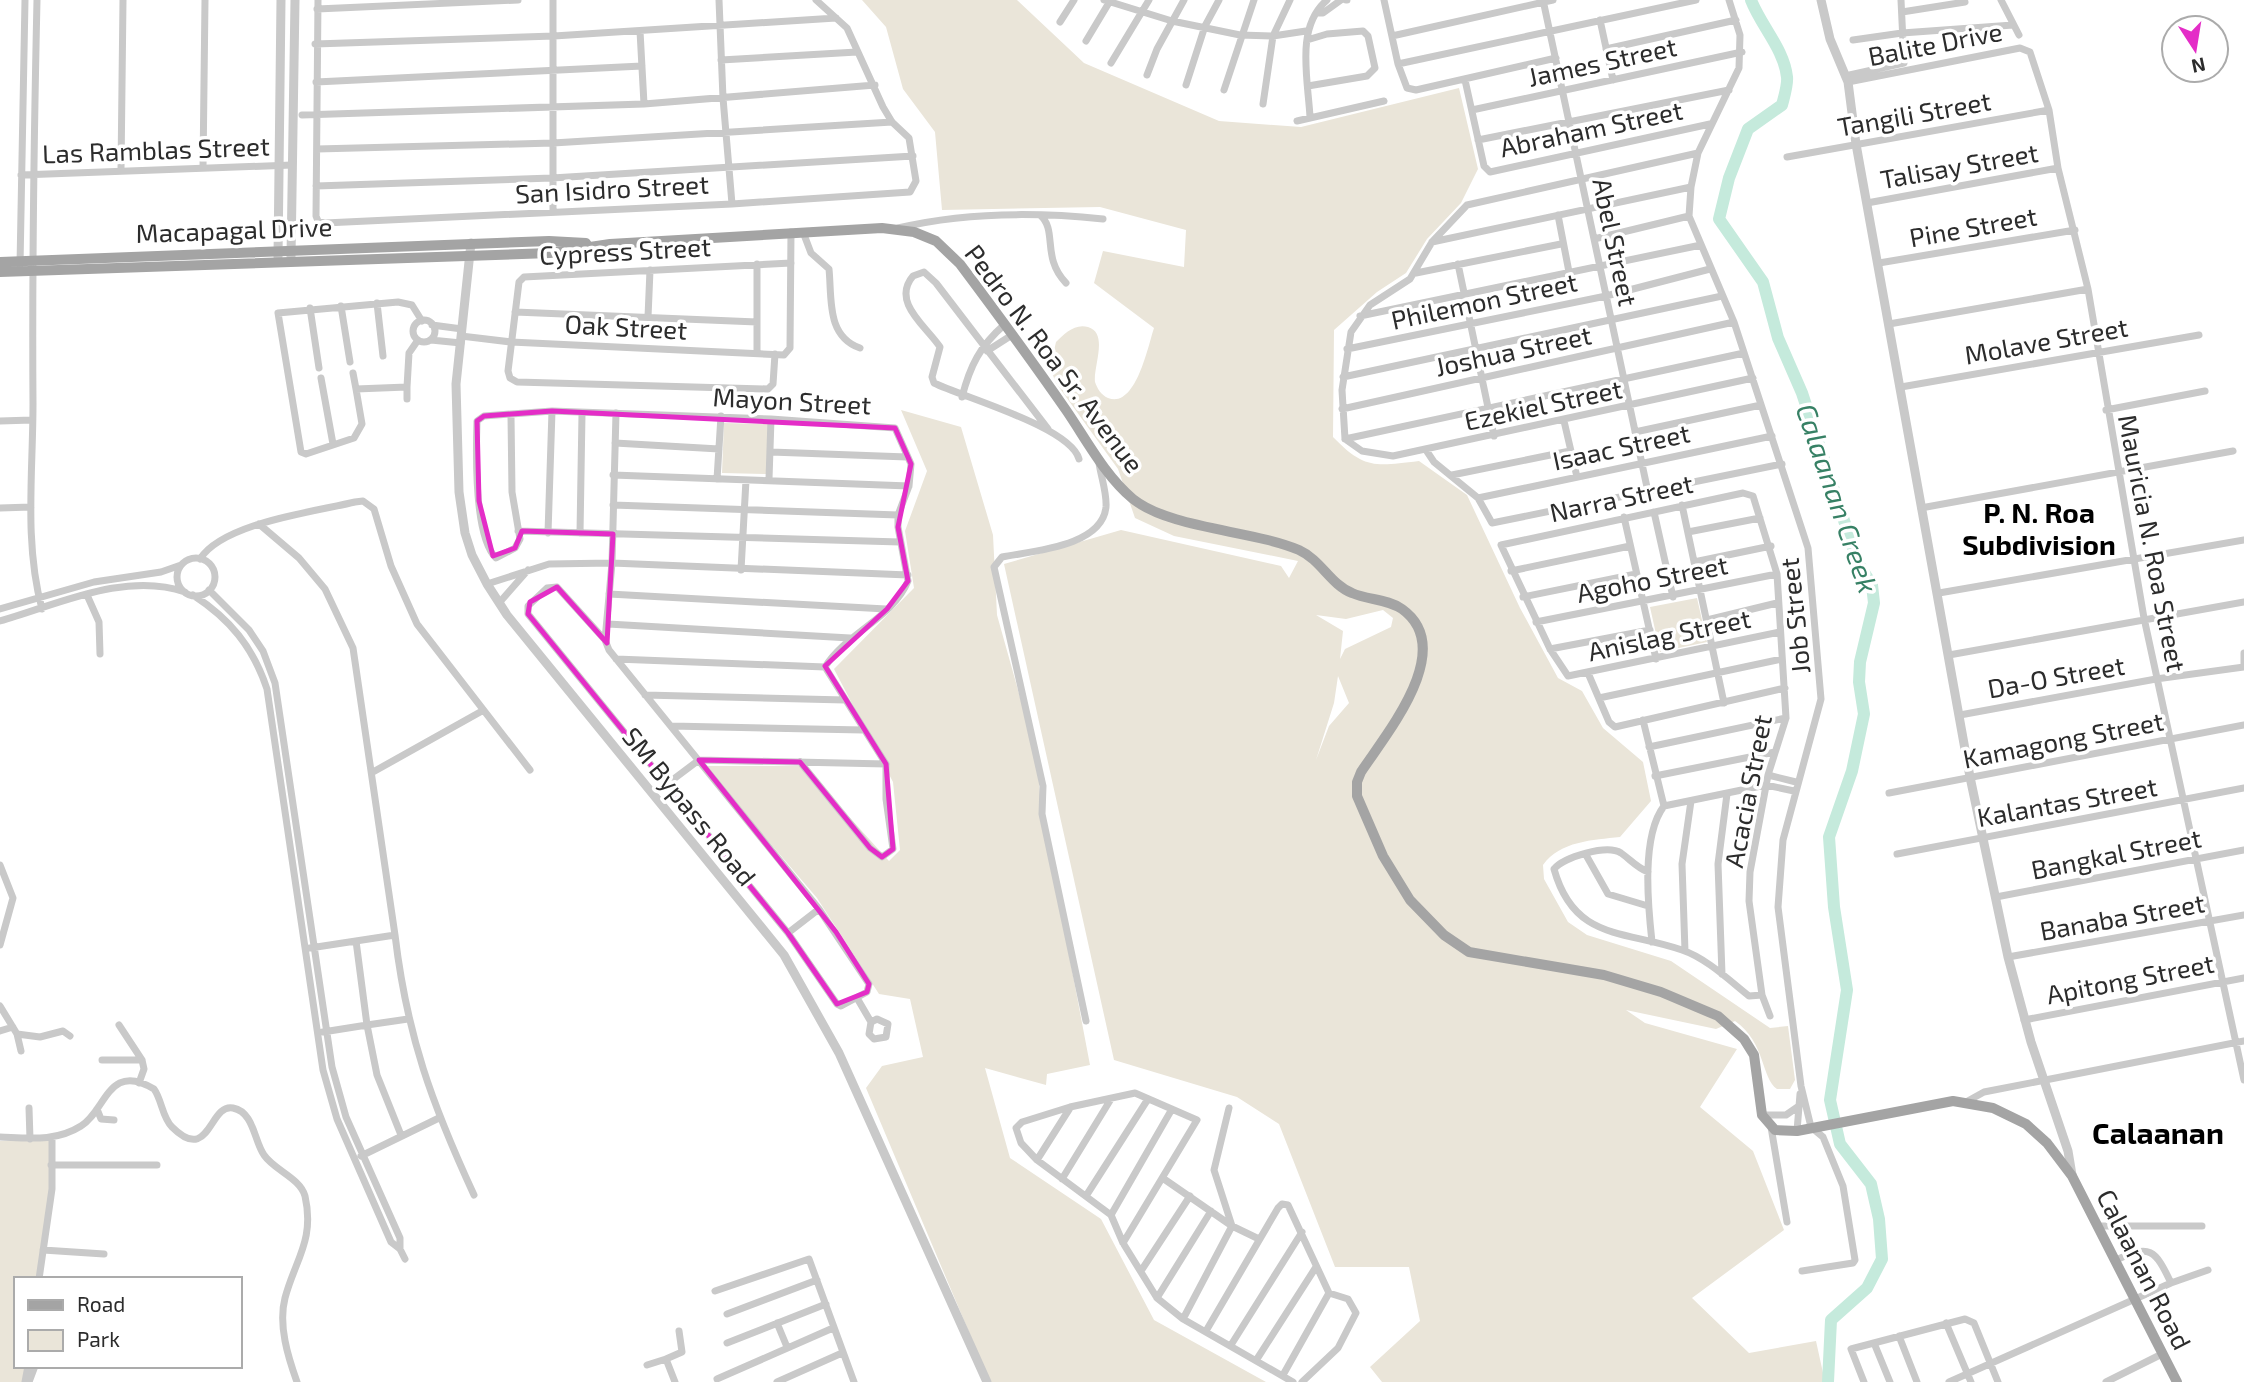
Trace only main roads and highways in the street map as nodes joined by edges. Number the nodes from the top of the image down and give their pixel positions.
1 (471, 243) joint
2 (610, 244) junction
3 (470, 256) joint
4 (0, 262) edge
5 (26, 266) junction
6 (0, 272) edge
7 (1797, 1131) joint
8 (2177, 1382) edge

1 - 2 main road, Pedro N. Roa Sr. Avenue
1 - 5 main road, Macapagal Drive
2 - 3 main road, Pedro N. Roa Sr. Avenue
2 - 7 main road, Pedro N. Roa Sr. Avenue
3 - 5 main road, Macapagal Drive
4 - 5 main road, Macapagal Drive
5 - 6 main road, Macapagal Drive
7 - 8 main road, Calaanan Road

